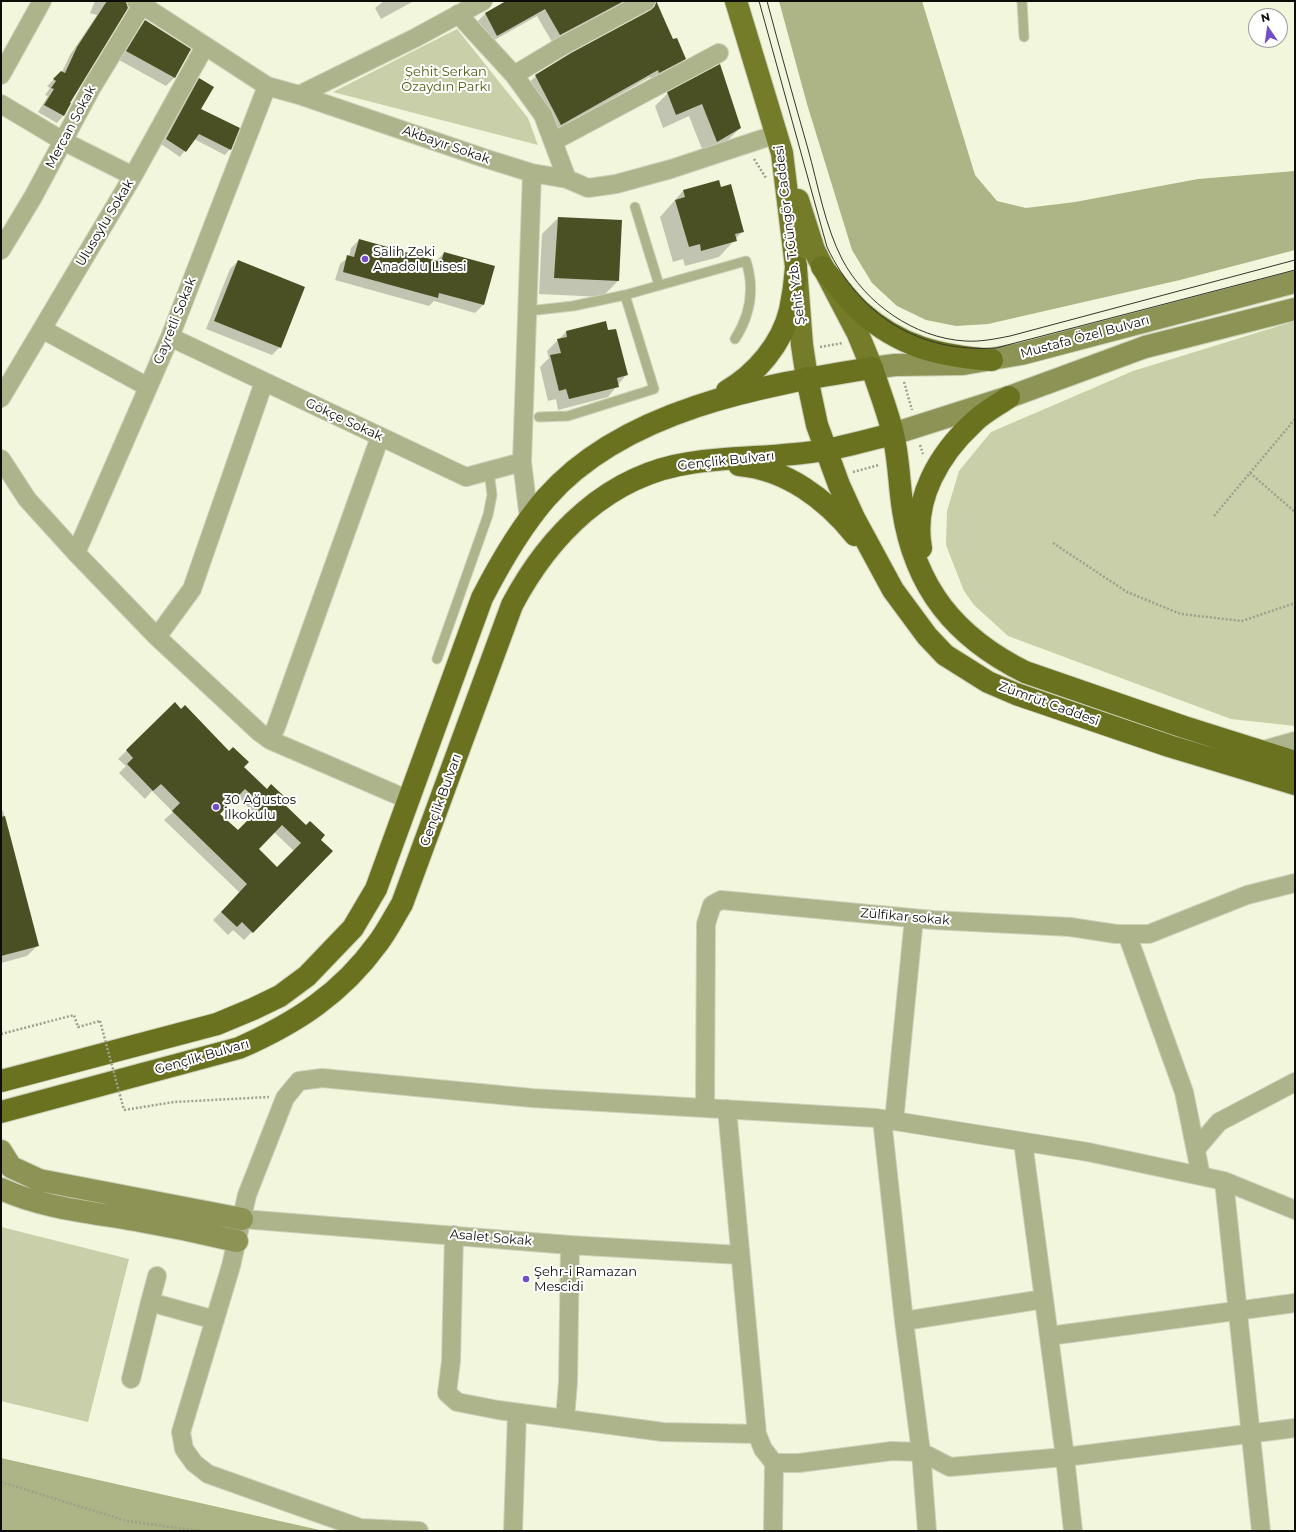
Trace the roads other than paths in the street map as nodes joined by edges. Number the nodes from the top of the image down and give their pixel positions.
1 (42, 1) edge
2 (483, 1) edge
3 (646, 1) edge
4 (1022, 1) edge
5 (139, 3) edge
6 (737, 4) edge
7 (458, 14) junction
8 (1024, 37) dead end
9 (205, 46) junction
10 (719, 53) dead end
11 (1, 75) edge
12 (514, 75) junction
13 (267, 86) junction
14 (299, 95) junction
15 (1, 104) edge
16 (554, 140) junction
17 (63, 141) junction
18 (779, 143) junction
19 (532, 173) junction
20 (133, 176) junction
21 (567, 179) junction
22 (635, 207) dead end
23 (1, 250) edge
24 (796, 267) junction
25 (822, 267) junction
26 (1295, 282) edge
27 (659, 285) junction
28 (625, 295) junction
29 (1295, 309) edge
30 (528, 311) junction
31 (42, 329) junction
32 (170, 337) junction
33 (735, 339) dead end
34 (992, 360) junction
35 (872, 368) junction
36 (807, 378) junction
37 (264, 382) junction
38 (148, 387) junction
39 (1009, 397) junction
40 (1, 398) edge
41 (707, 402) junction
42 (539, 417) dead end
43 (893, 434) junction
44 (380, 437) junction
45 (826, 450) junction
46 (1, 459) edge
47 (522, 462) junction
48 (689, 462) junction
49 (489, 471) junction
50 (530, 519) junction
51 (76, 553) junction
52 (874, 557) junction
53 (937, 601) junction
54 (157, 637) junction
55 (438, 659) dead end
56 (270, 740) junction
57 (1295, 743) edge
58 (1263, 752) junction
59 (1295, 762) edge
60 (1295, 784) edge
61 (409, 800) junction
62 (1295, 883) edge
63 (914, 918) junction
64 (1127, 934) junction
65 (1, 1081) edge
66 (1295, 1082) edge
67 (705, 1108) junction
68 (727, 1110) junction
69 (2, 1114) edge
70 (888, 1120) junction
71 (1023, 1142) junction
72 (1196, 1149) junction
73 (1, 1151) edge
74 (1201, 1176) junction
75 (1224, 1181) junction
76 (1, 1189) edge
77 (1295, 1210) edge
78 (242, 1219) junction
79 (454, 1235) junction
80 (237, 1241) junction
81 (570, 1245) junction
82 (740, 1255) junction
83 (157, 1276) dead end
84 (1044, 1299) junction
85 (150, 1302) junction
86 (1295, 1303) edge
87 (1238, 1309) junction
88 (215, 1320) junction
89 (904, 1321) junction
90 (1049, 1336) junction
91 (131, 1379) dead end
92 (517, 1413) junction
93 (565, 1419) junction
94 (1295, 1428) edge
95 (757, 1434) junction
96 (1252, 1434) junction
97 (921, 1452) junction
98 (1065, 1457) junction
99 (774, 1463) junction
100 (362, 1530) edge
101 (419, 1531) edge
102 (513, 1531) edge
103 (773, 1531) edge
104 (927, 1531) edge
105 (1073, 1531) edge
106 (1261, 1531) edge

1 - 11 street
2 - 7 street
3 - 12 street
4 - 8 lane
5 - 9 street, Akbayır Sokak
5 - 17 street, Mercan Sokak
6 - 18 main road, Şehit Yzb. T.Güngör Caddesi
7 - 12 street
7 - 14 street
9 - 13 street, Akbayır Sokak
9 - 20 street, Ulusoylu Sokak
10 - 16 street
12 - 16 street
13 - 14 street, Akbayır Sokak
13 - 32 street, Gayretli Sokak
14 - 19 street, Akbayır Sokak
15 - 17 street
16 - 21 street
17 - 20 street
17 - 23 street, Mercan Sokak
18 - 21 street, Akbayır Sokak
18 - 24 main road, Şehit Yzb. T.Güngör Caddesi
18 - 25 main road
19 - 21 street, Akbayır Sokak
19 - 30 street
20 - 31 street, Ulusoylu Sokak
22 - 27 lane
24 - 36 main road, Şehit Yzb. T.Güngör Caddesi
24 - 41 highway
25 - 34 highway
25 - 35 main road
26 - 34 main road, Mustafa Özel Bulvarı
27 - 28 lane
27 - 33 lane
28 - 30 lane
28 - 42 lane
29 - 39 main road
30 - 47 street
31 - 38 street
31 - 40 street, Ulusoylu Sokak
32 - 37 street, Gökçe Sokak
32 - 38 street, Gayretli Sokak
34 - 35 main road, Mustafa Özel Bulvarı
35 - 36 highway
35 - 43 highway
36 - 41 highway
36 - 45 highway, Zümrüt Caddesi
37 - 44 street, Gökçe Sokak
37 - 54 street
38 - 51 street, Gayretli Sokak
39 - 43 main road
39 - 53 highway
41 - 50 highway
43 - 45 highway, Gençlik Bulvarı
43 - 53 highway
44 - 49 street, Gökçe Sokak
44 - 56 street
45 - 48 highway, Gençlik Bulvarı
45 - 52 highway, Zümrüt Caddesi
46 - 51 street
47 - 49 street, Gökçe Sokak
47 - 50 street
48 - 52 highway
48 - 69 highway, Gençlik Bulvarı
49 - 55 lane
50 - 61 highway
51 - 54 street
52 - 60 highway, Zümrüt Caddesi
53 - 58 highway
54 - 56 street
56 - 61 street
57 - 58 street
58 - 59 highway
61 - 65 highway
62 - 64 street, Zülfikar sokak
63 - 64 street, Zülfikar sokak
63 - 67 street, Zülfikar sokak
63 - 70 street
64 - 72 street
66 - 72 street
67 - 68 street
67 - 78 street
68 - 70 street
68 - 82 street
70 - 71 street
70 - 89 street
71 - 74 street
71 - 84 street
72 - 74 street
73 - 78 main road
74 - 75 street
75 - 77 street
75 - 87 street
76 - 80 main road
78 - 79 street, Asalet Sokak
78 - 80 street
79 - 81 street, Asalet Sokak
79 - 92 street
80 - 88 street
81 - 82 street, Asalet Sokak
81 - 93 street
82 - 95 street
83 - 85 street
84 - 89 street
84 - 90 street
85 - 88 street
85 - 91 street
86 - 87 street
87 - 90 street
87 - 96 street
88 - 100 street
89 - 97 street
90 - 98 street
92 - 93 street
92 - 102 street
93 - 95 street
94 - 96 street
95 - 99 street
96 - 98 street
96 - 106 street
97 - 98 street
97 - 99 street
97 - 104 street
98 - 105 street
99 - 103 street
100 - 101 street

